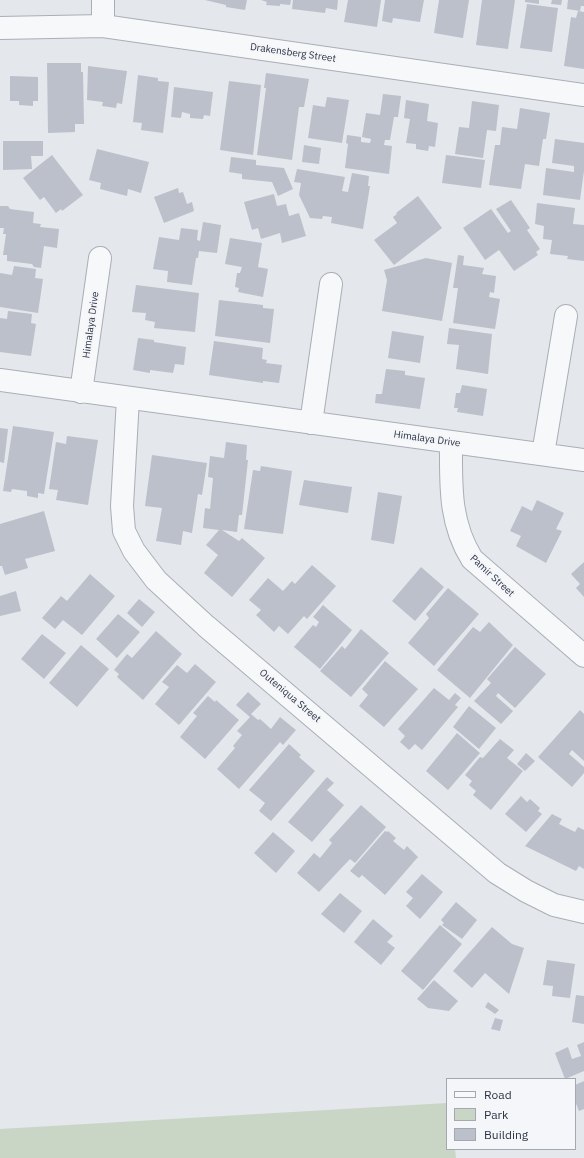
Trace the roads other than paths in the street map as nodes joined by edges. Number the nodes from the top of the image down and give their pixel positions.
1 (103, 0) edge
2 (103, 26) junction
3 (0, 28) edge
4 (584, 95) edge
5 (100, 258) dead end
6 (331, 284) dead end
7 (566, 316) dead end
8 (0, 380) edge
9 (81, 392) junction
10 (128, 398) junction
11 (311, 423) junction
12 (451, 443) junction
13 (543, 454) junction
14 (584, 460) edge
15 (584, 656) edge
16 (584, 912) edge

1 - 2 street
2 - 3 street, Drakensberg Street
2 - 4 street, Drakensberg Street
5 - 9 street, Himalaya Drive
6 - 11 street
7 - 13 street
8 - 9 street, Himalaya Drive
9 - 10 street, Himalaya Drive
10 - 11 street, Himalaya Drive
10 - 16 street, Outeniqua Street
11 - 12 street, Himalaya Drive
12 - 13 street, Himalaya Drive
12 - 15 street, Pamir Street
13 - 14 street, Himalaya Drive

